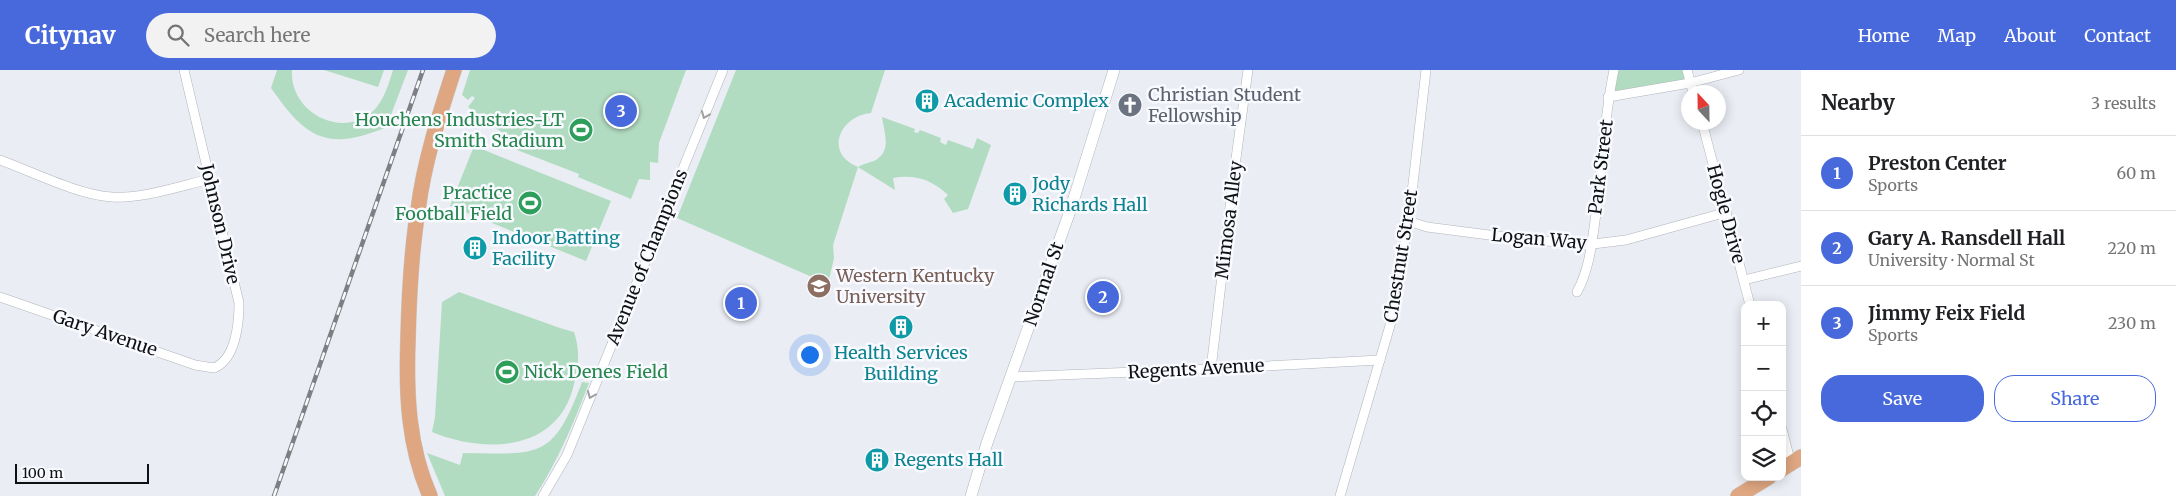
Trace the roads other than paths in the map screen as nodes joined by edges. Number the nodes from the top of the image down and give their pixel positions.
1 (184, 70) edge
2 (454, 70) edge
3 (723, 70) edge
4 (1114, 70) edge
5 (1248, 70) edge
6 (1426, 70) edge
7 (1614, 70) edge
8 (1687, 70) edge
9 (1739, 70) edge
10 (1690, 83) junction
11 (1608, 97) junction
12 (1704, 130) edge
13 (0, 160) edge
14 (210, 179) junction
15 (1727, 212) junction
16 (1408, 221) junction
17 (1592, 244) junction
18 (1801, 266) edge
19 (1744, 280) junction
20 (1577, 292) dead end
21 (0, 297) edge
22 (1749, 301) edge
23 (1380, 360) junction
24 (210, 368) joint
25 (1212, 370) junction
26 (1012, 377) junction
27 (1784, 436) edge
28 (1791, 463) edge
29 (1762, 481) edge
30 (430, 496) edge
31 (543, 496) edge
32 (971, 496) edge
33 (1340, 496) edge
34 (1738, 496) edge

1 - 14 street, Johnson Drive
2 - 30 main road
3 -> 31 street, Avenue of Champions
4 - 26 street, Normal St
5 - 25 street, Mimosa Alley
6 - 16 street, Chestnut Street
7 - 11 street, Park Street
8 - 10 street
9 - 10 street
10 - 11 street
11 - 17 street, Park Street
12 - 15 street, Hogle Drive
13 - 14 street
14 - 24 street, Johnson Drive
15 - 17 street, Logan Way
15 - 19 street, Hogle Drive
16 - 17 street, Logan Way
16 - 23 street, Chestnut Street
17 - 20 street, Park Street
18 - 19 street
19 - 22 street, Hogle Drive
21 - 24 street, Gary Avenue
23 - 25 street, Regents Avenue
23 - 33 street, Chestnut Street
25 - 26 street, Regents Avenue
26 - 32 street, Normal St
27 - 28 street
29 - 34 main road

